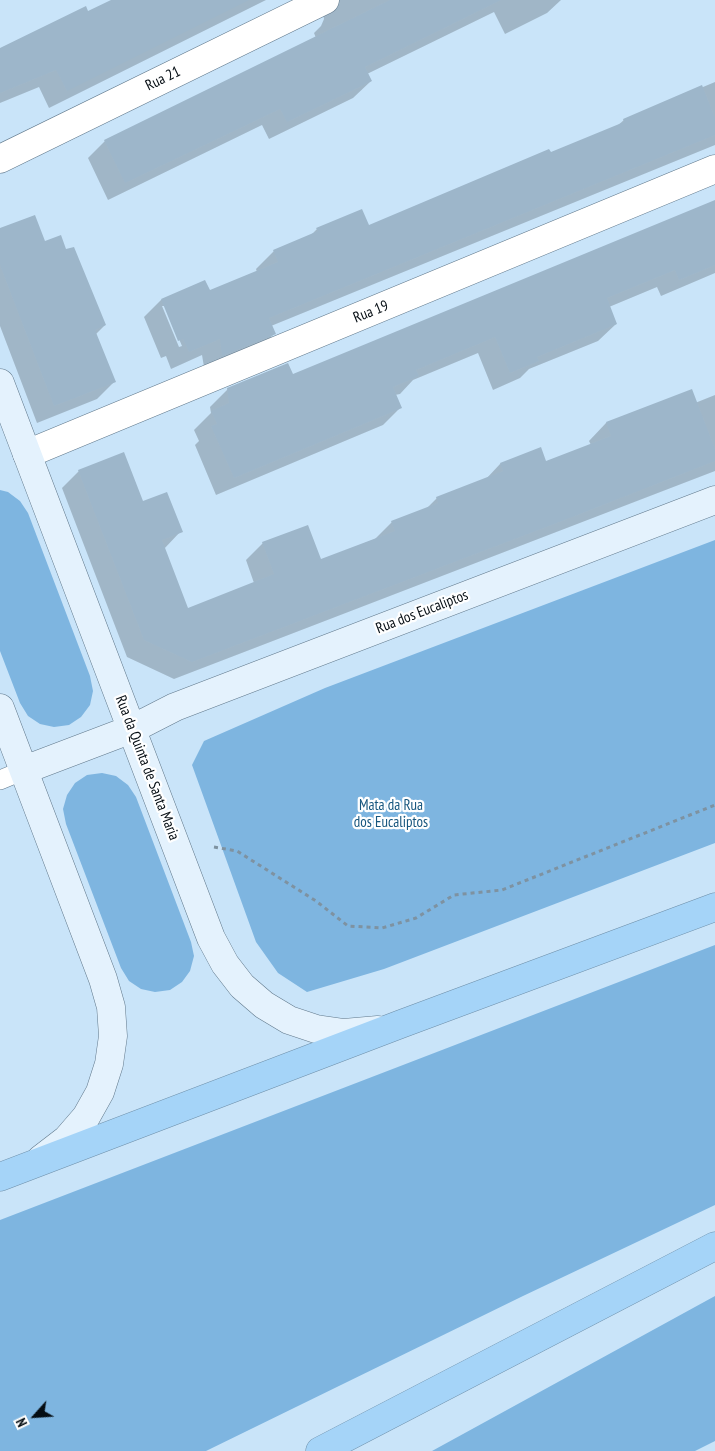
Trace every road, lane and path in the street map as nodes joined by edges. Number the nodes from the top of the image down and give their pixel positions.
1 (325, 0) edge
2 (0, 159) edge
3 (715, 170) edge
4 (0, 383) edge
5 (27, 454) junction
6 (715, 500) edge
7 (0, 708) edge
8 (132, 730) junction
9 (12, 775) edge
10 (715, 805) edge
11 (178, 850) junction
12 (715, 907) edge
13 (401, 1024) junction
14 (10, 1174) edge
15 (715, 1246) edge
16 (320, 1451) edge

1 - 2 street, Rua 21
3 - 5 street, Rua 19
4 - 5 street, Rua da Quinta de Santa Maria
5 - 8 street, Rua da Quinta de Santa Maria
6 - 8 street, Rua dos Eucaliptos
7 - 9 street
8 - 9 street, Rua dos Eucaliptos
8 - 11 street, Rua da Quinta de Santa Maria
9 - 14 street
10 - 11 path
11 - 13 street, Rua da Quinta de Santa Maria
12 - 13 highway
13 - 14 highway
15 - 16 highway

